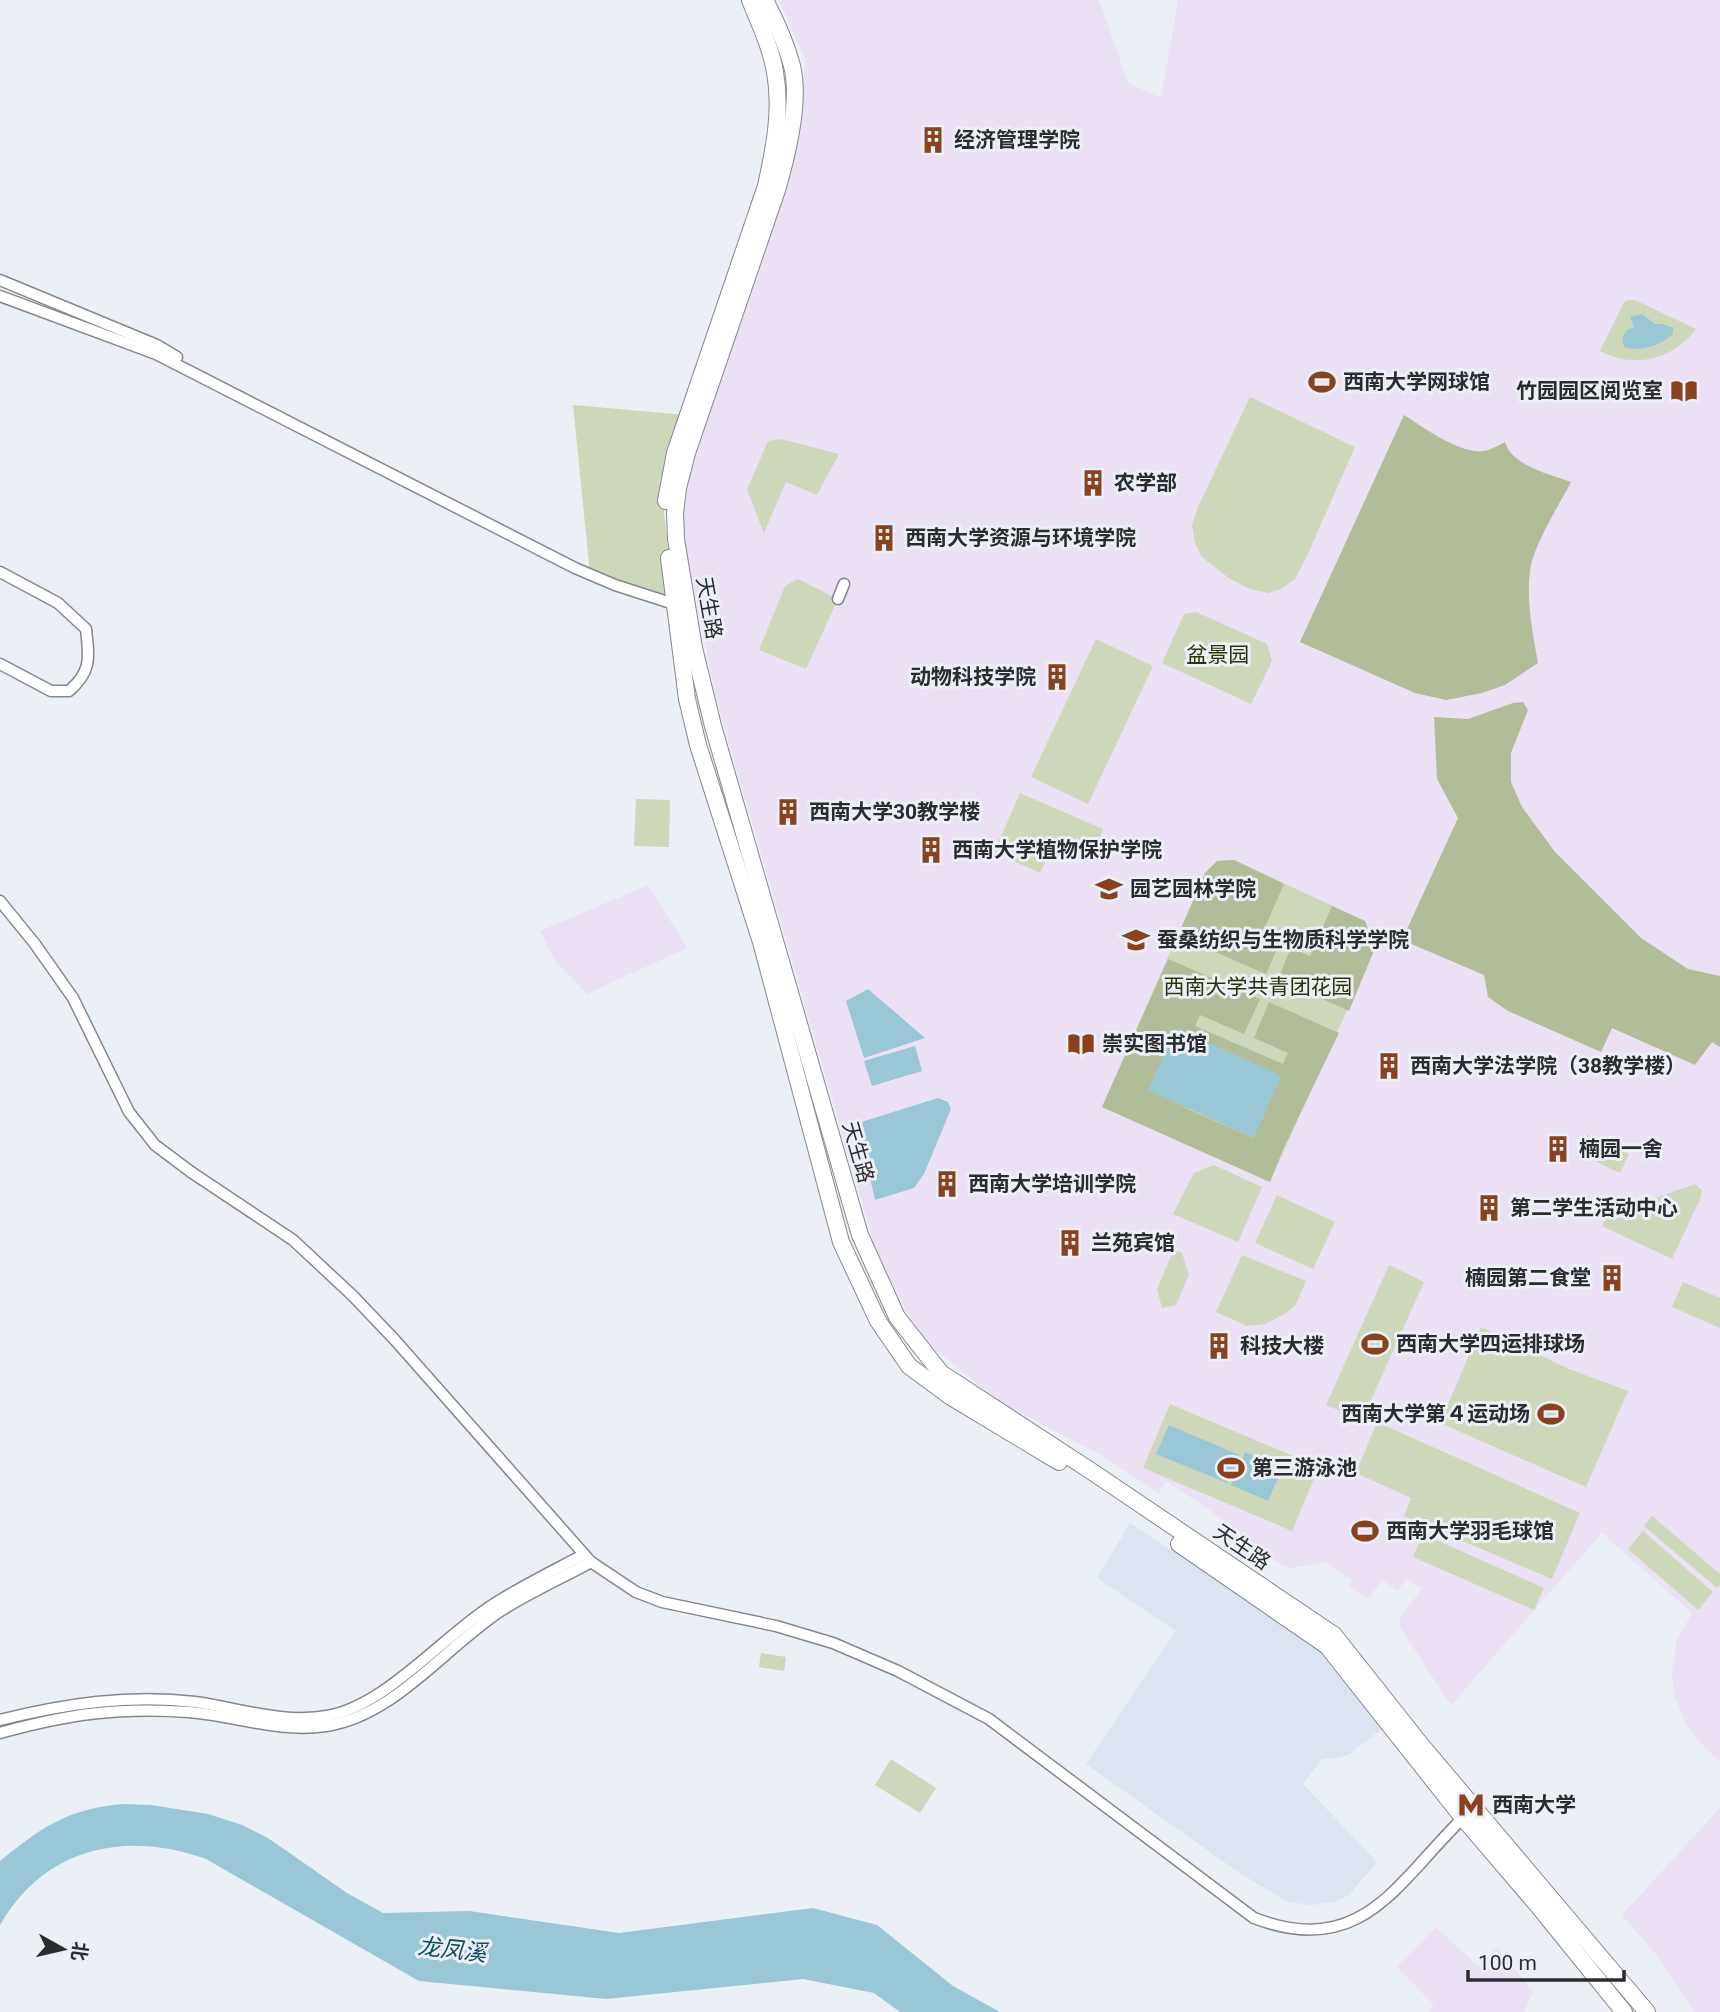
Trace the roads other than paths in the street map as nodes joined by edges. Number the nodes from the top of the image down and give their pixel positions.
1 (750, 0) edge
2 (765, 0) edge
3 (0, 279) edge
4 (0, 296) edge
5 (269, 412) junction
6 (0, 572) edge
7 (844, 584) dead end
8 (838, 598) dead end
9 (674, 604) junction
10 (0, 664) edge
11 (0, 901) edge
12 (587, 1559) junction
13 (0, 1720) edge
14 (0, 1733) edge
15 (1468, 1813) junction
16 (1624, 2012) edge
17 (1647, 2012) edge

1 - 9 highway, 天生路
2 - 15 highway, 天生路
3 - 5 street
4 - 5 street
5 - 9 street
6 - 10 street
7 - 8 street
9 - 15 highway, 天生路
11 - 12 street
12 - 13 street
12 - 14 street
12 - 15 street
15 - 16 highway, 天生路
15 - 17 highway, 天生路

